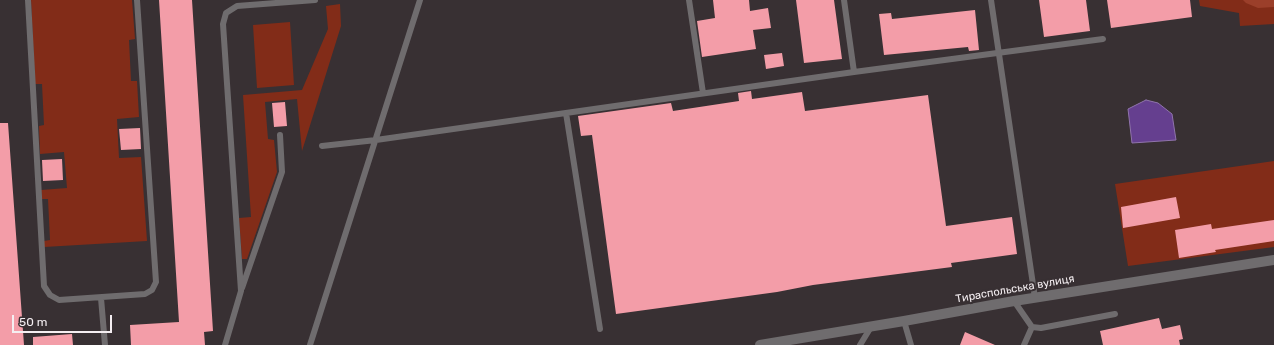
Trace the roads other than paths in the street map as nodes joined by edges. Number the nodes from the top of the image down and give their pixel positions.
1 (28, 0) edge
2 (137, 0) edge
3 (314, 0) edge
4 (420, 0) edge
5 (689, 0) edge
6 (844, 0) edge
7 (991, 0) edge
8 (1102, 39) dead end
9 (999, 52) junction
10 (854, 72) junction
11 (703, 93) junction
12 (566, 113) junction
13 (280, 135) dead end
14 (376, 140) junction
15 (322, 146) dead end
16 (1274, 260) edge
17 (241, 291) junction
18 (101, 298) junction
19 (1035, 298) junction
20 (1014, 301) junction
21 (1115, 314) dead end
22 (904, 321) junction
23 (871, 327) junction
24 (1032, 327) junction
25 (600, 329) dead end
26 (105, 345) edge
27 (225, 345) edge
28 (310, 345) edge
29 (760, 345) edge
30 (860, 345) edge
31 (911, 345) edge
32 (1024, 345) edge

1 - 18 lane
2 - 18 lane
3 - 17 lane
4 - 14 lane
5 - 11 lane
6 - 10 lane
7 - 9 lane
8 - 9 lane
9 - 10 lane
9 - 19 lane
10 - 11 lane
11 - 12 lane
12 - 14 lane
12 - 25 lane
13 - 17 lane
14 - 15 lane
14 - 28 lane
16 - 19 street, Тираспольська вулиця
17 - 27 lane
18 - 26 lane
19 - 20 street, Тираспольська вулиця
20 - 22 street, Тираспольська вулиця
20 - 24 lane
21 - 24 lane
22 - 23 street, Тираспольська вулиця
22 - 31 lane
23 - 29 street, Тираспольська вулиця
23 - 30 lane
24 - 32 lane

